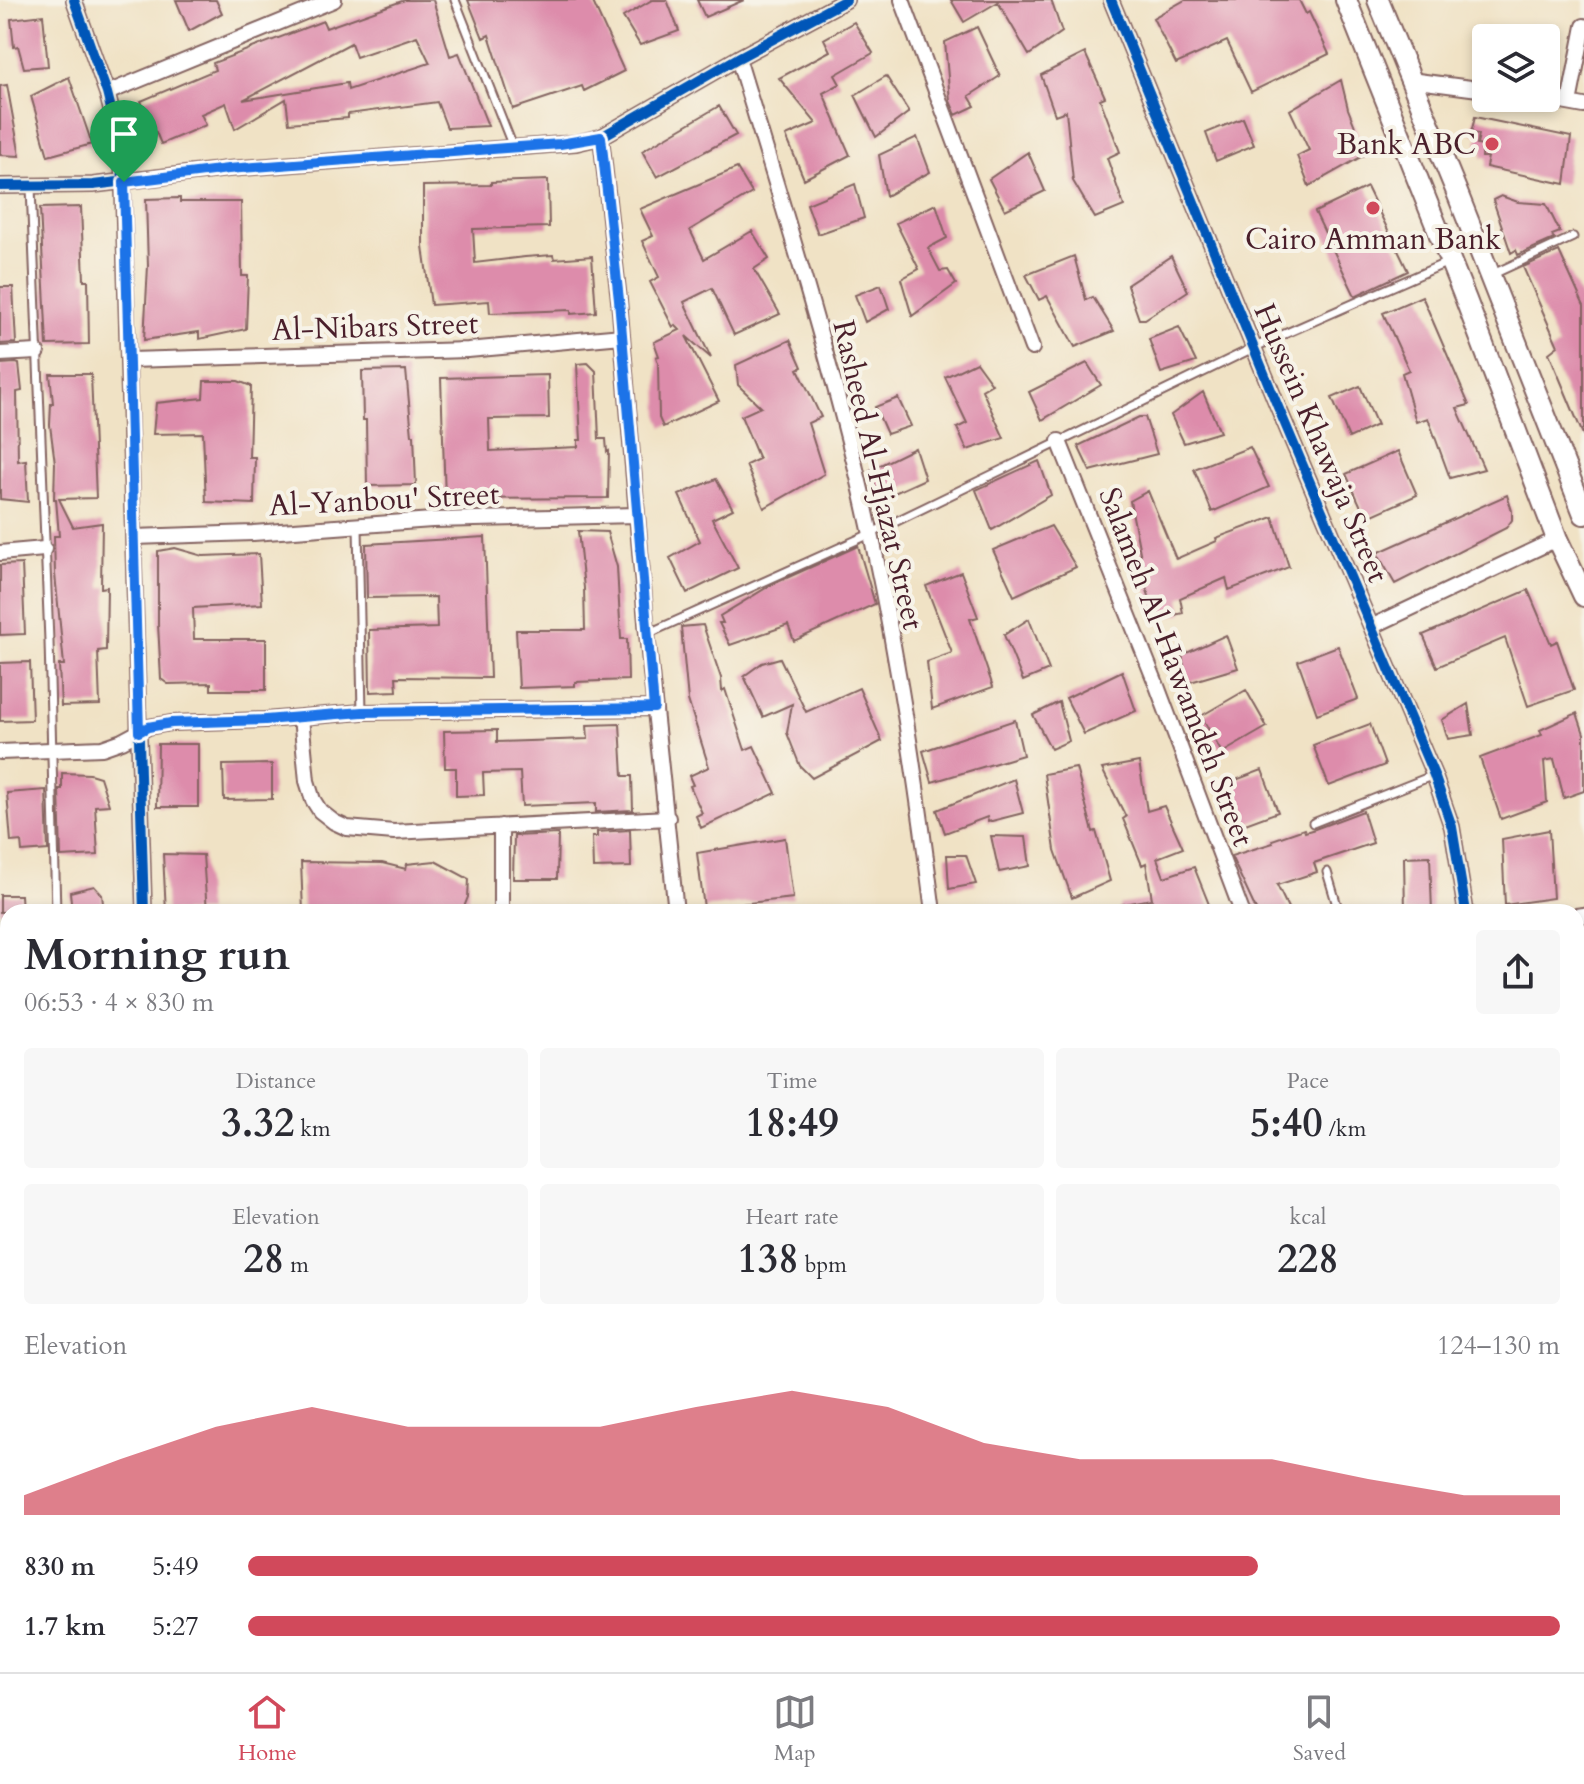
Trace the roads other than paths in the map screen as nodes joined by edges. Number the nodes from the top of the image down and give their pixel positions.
1 (74, 0) edge
2 (334, 0) edge
3 (455, 0) edge
4 (845, 0) edge
5 (902, 0) edge
6 (1111, 0) edge
7 (1346, 0) edge
8 (1378, 0) edge
9 (1584, 26) edge
10 (738, 58) junction
11 (1410, 80) junction
12 (1472, 88) edge
13 (107, 93) junction
14 (1576, 104) edge
15 (601, 137) junction
16 (513, 148) junction
17 (124, 182) junction
18 (0, 186) edge
19 (31, 187) junction
20 (1573, 237) dead end
21 (1450, 262) junction
22 (1489, 276) junction
23 (622, 336) junction
24 (1255, 347) junction
25 (1032, 348) dead end
26 (37, 352) junction
27 (0, 354) edge
28 (130, 360) junction
29 (1059, 441) junction
30 (1584, 514) edge
31 (637, 515) junction
32 (358, 527) junction
33 (870, 534) junction
34 (134, 537) junction
35 (1557, 539) junction
36 (44, 549) junction
37 (0, 553) edge
38 (1584, 596) edge
39 (1373, 626) junction
40 (647, 634) junction
41 (654, 708) junction
42 (362, 712) junction
43 (301, 717) junction
44 (139, 732) junction
45 (52, 751) junction
46 (0, 752) edge
47 (1434, 775) junction
48 (668, 818) junction
49 (1313, 823) dead end
50 (501, 826) junction
51 (1327, 872) dead end
52 (56, 904) edge
53 (144, 904) edge
54 (501, 904) edge
55 (675, 904) edge
56 (932, 904) edge
57 (1239, 904) edge
58 (1337, 904) edge
59 (1465, 904) edge

1 - 13 street
2 - 13 street
3 - 16 lane
4 - 10 street
5 - 25 street
6 - 24 street, Hussein Khawaja Street
7 - 21 main road
8 - 11 main road
9 - 14 street
10 - 15 street
10 - 33 street, Rasheed Al-Hjazat Street
11 - 12 street
11 - 22 main road
13 - 17 street
15 - 16 street
15 - 23 street
16 - 17 street
17 - 19 street
17 - 28 street
18 - 19 street
19 - 26 lane
20 - 22 lane
21 - 24 lane
21 - 35 main road
22 - 30 main road
23 - 28 street, Al-Nibars Street
23 - 31 street
24 - 29 lane
24 - 39 street, Hussein Khawaja Street
26 - 27 street
26 - 36 lane
28 - 34 street
29 - 33 lane
29 - 57 street, Salameh Al-Hawamdeh Street
31 - 32 street, Al-Yanbou' Street
31 - 40 street
32 - 34 street, Al-Yanbou' Street
32 - 42 lane
33 - 40 lane
33 - 56 street, Rasheed Al-Hjazat Street
34 - 44 street
35 - 38 main road
35 - 39 street
36 - 37 street
36 - 45 lane
39 - 47 street, Hussein Khawaja Street
40 - 41 street
41 - 42 street
41 - 48 street
42 - 43 street
43 - 44 street
43 - 50 street
44 - 45 street
44 - 53 street
45 - 46 street
45 - 52 lane
47 - 49 lane
47 - 59 street, Hussein Khawaja Street
48 - 50 street
48 - 55 street
50 - 54 street
51 - 58 lane

